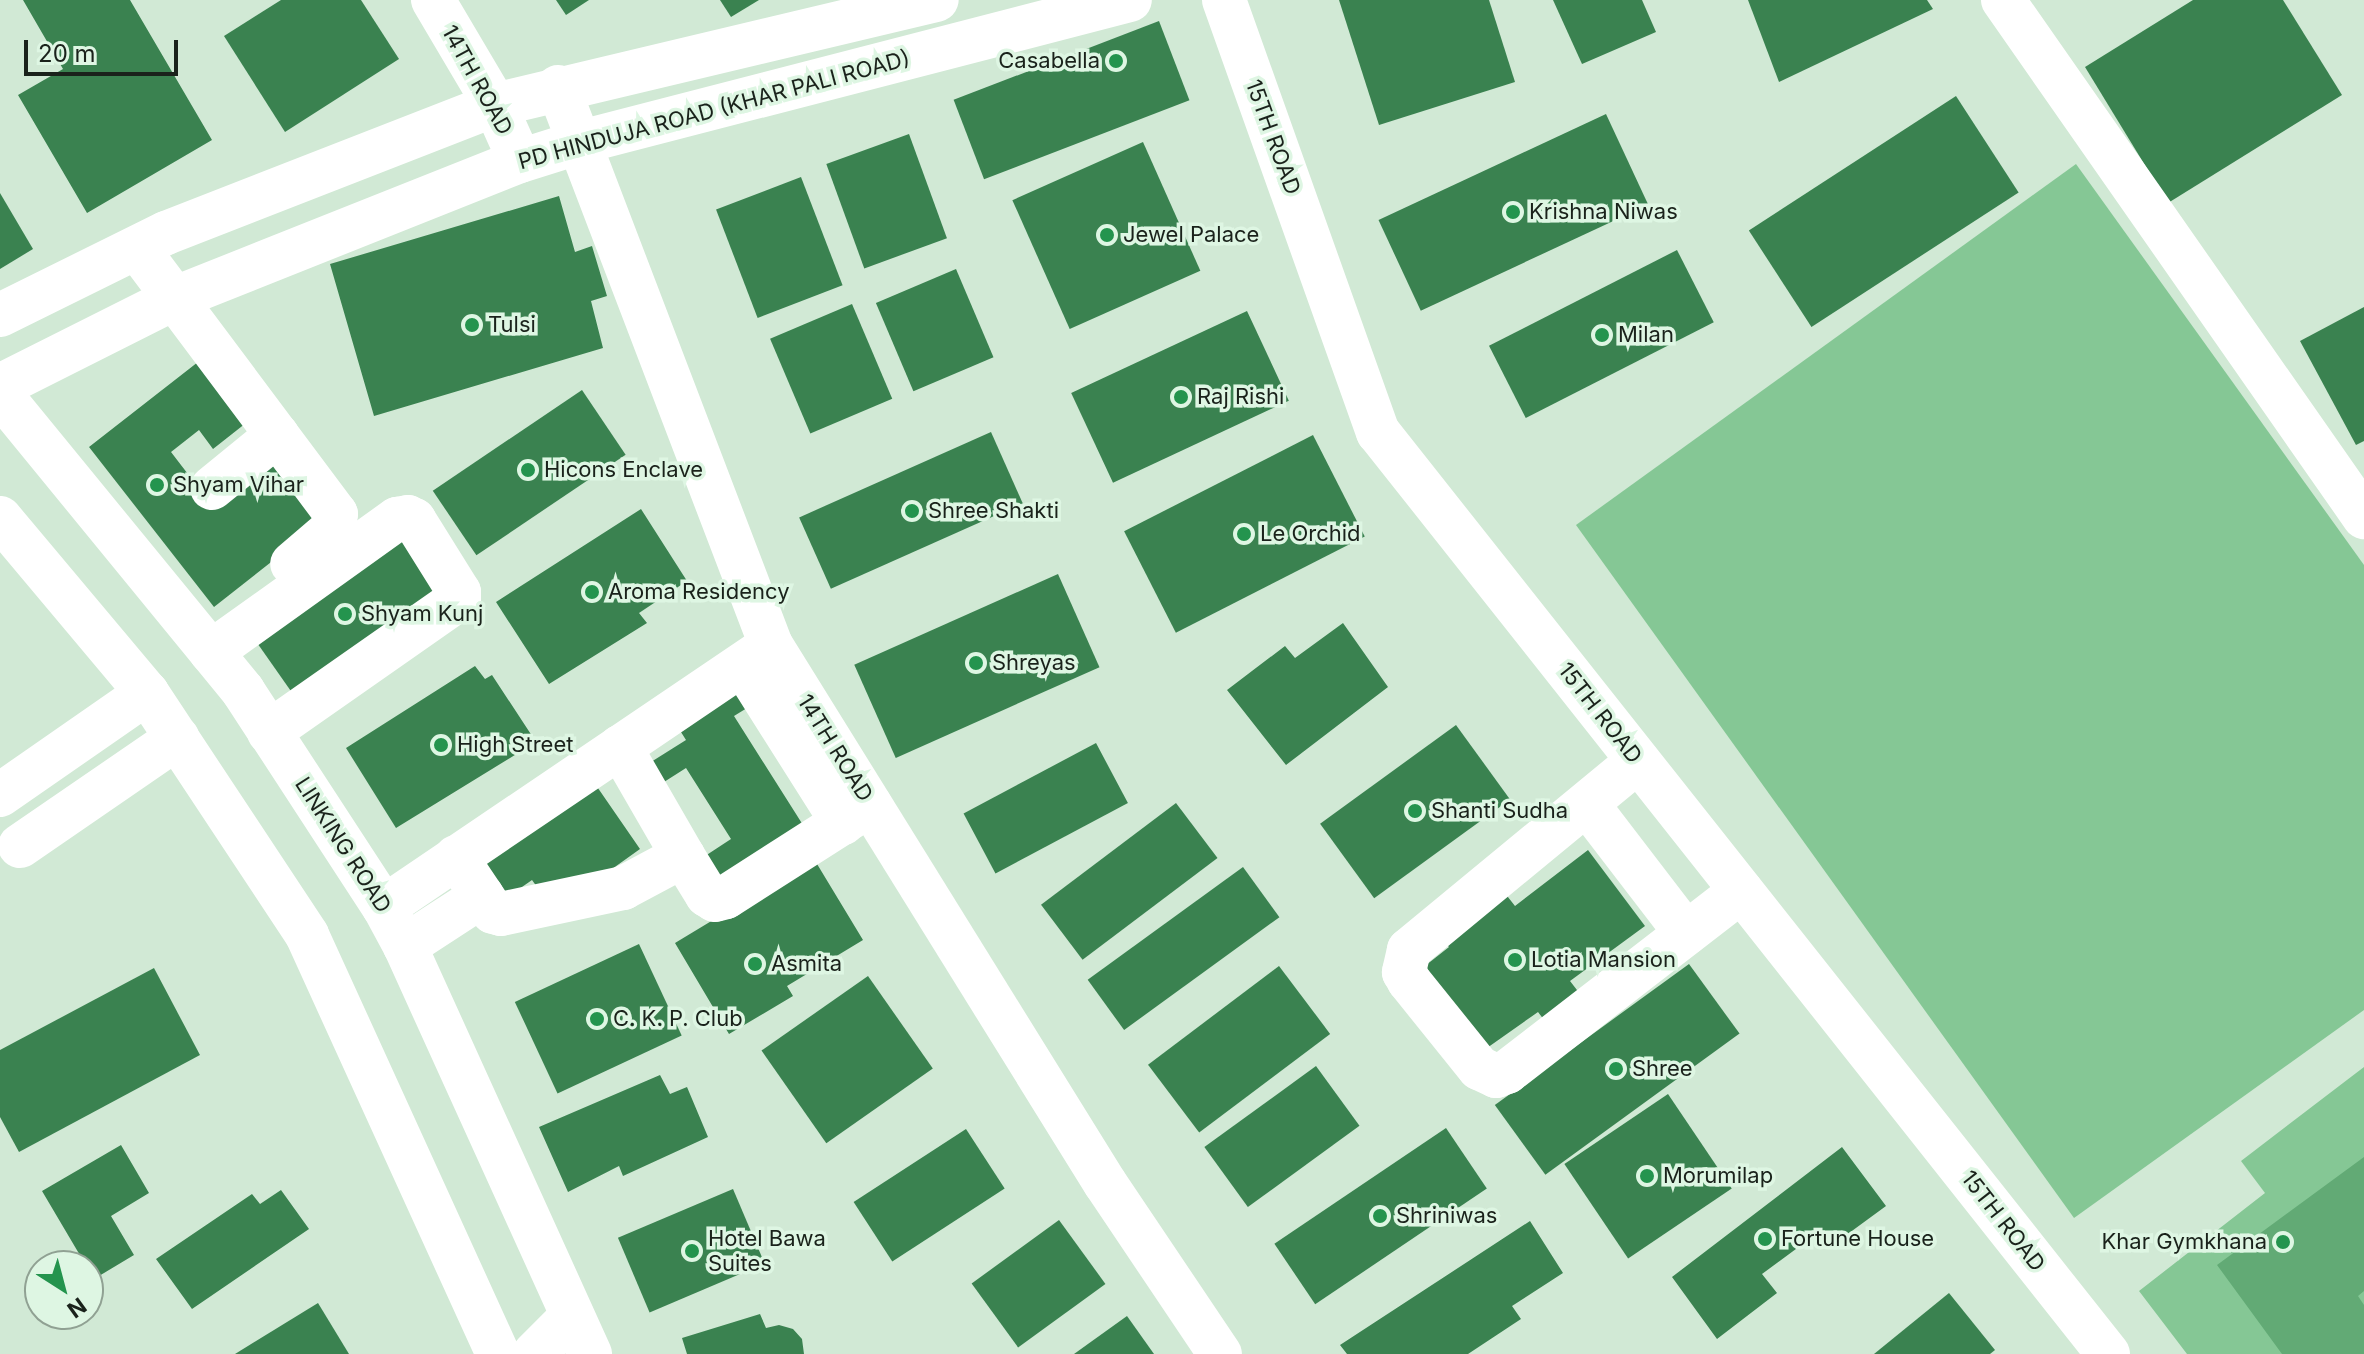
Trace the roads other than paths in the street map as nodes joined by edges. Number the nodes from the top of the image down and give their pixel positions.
1 (433, 0) edge
2 (937, 0) edge
3 (1130, 0) edge
4 (1224, 0) edge
5 (2003, 0) edge
6 (558, 87) junction
7 (495, 105) junction
8 (577, 143) junction
9 (520, 161) junction
10 (137, 248) junction
11 (173, 299) junction
12 (0, 315) edge
13 (0, 386) edge
14 (0, 394) edge
15 (277, 435) junction
16 (212, 488) dead end
17 (2364, 517) edge
18 (0, 518) edge
19 (205, 645) junction
20 (757, 655) junction
21 (147, 693) junction
22 (269, 732) junction
23 (177, 738) junction
24 (620, 747) junction
25 (1638, 761) junction
26 (0, 795) edge
27 (1587, 804) junction
28 (856, 814) junction
29 (20, 846) dead end
30 (683, 856) junction
31 (456, 857) junction
32 (1741, 891) junction
33 (482, 896) junction
34 (384, 907) junction
35 (1686, 933) junction
36 (405, 946) junction
37 (581, 1335) edge
38 (498, 1354) edge
39 (534, 1354) edge
40 (1220, 1354) edge
41 (2108, 1354) edge

1 - 7 street, 14TH ROAD
2 - 6 street
3 - 8 street, PD HINDUJA ROAD (KHAR PALI ROAD)
4 - 25 street, 15TH ROAD
5 - 17 street
6 - 7 street
6 - 8 street, 14TH ROAD
7 - 9 street, 14TH ROAD
7 - 10 street
8 - 9 street, PD HINDUJA ROAD (KHAR PALI ROAD)
8 - 20 street, 14TH ROAD
9 - 11 street, PD HINDUJA ROAD (KHAR PALI ROAD)
10 - 11 street
10 - 12 street
11 - 13 street, PD HINDUJA ROAD (KHAR PALI ROAD)
11 - 15 street
14 - 19 street, LINKING ROAD
15 - 16 street
15 - 19 street
18 - 21 street
19 - 22 street, LINKING ROAD
19 - 22 street
20 - 24 street
20 - 28 street, 14TH ROAD
21 - 23 street
21 - 26 street
22 - 34 street, LINKING ROAD
23 - 29 street
23 - 38 street
24 - 30 street
24 - 31 street
25 - 27 street
25 - 32 street, 15TH ROAD
27 - 35 street
27 - 35 street
28 - 30 street
28 - 40 street, 14TH ROAD
30 - 33 street
31 - 33 street
31 - 34 street
32 - 35 street
32 - 41 street, 15TH ROAD
33 - 36 street
34 - 36 street, LINKING ROAD
36 - 37 street, LINKING ROAD
37 - 39 street

